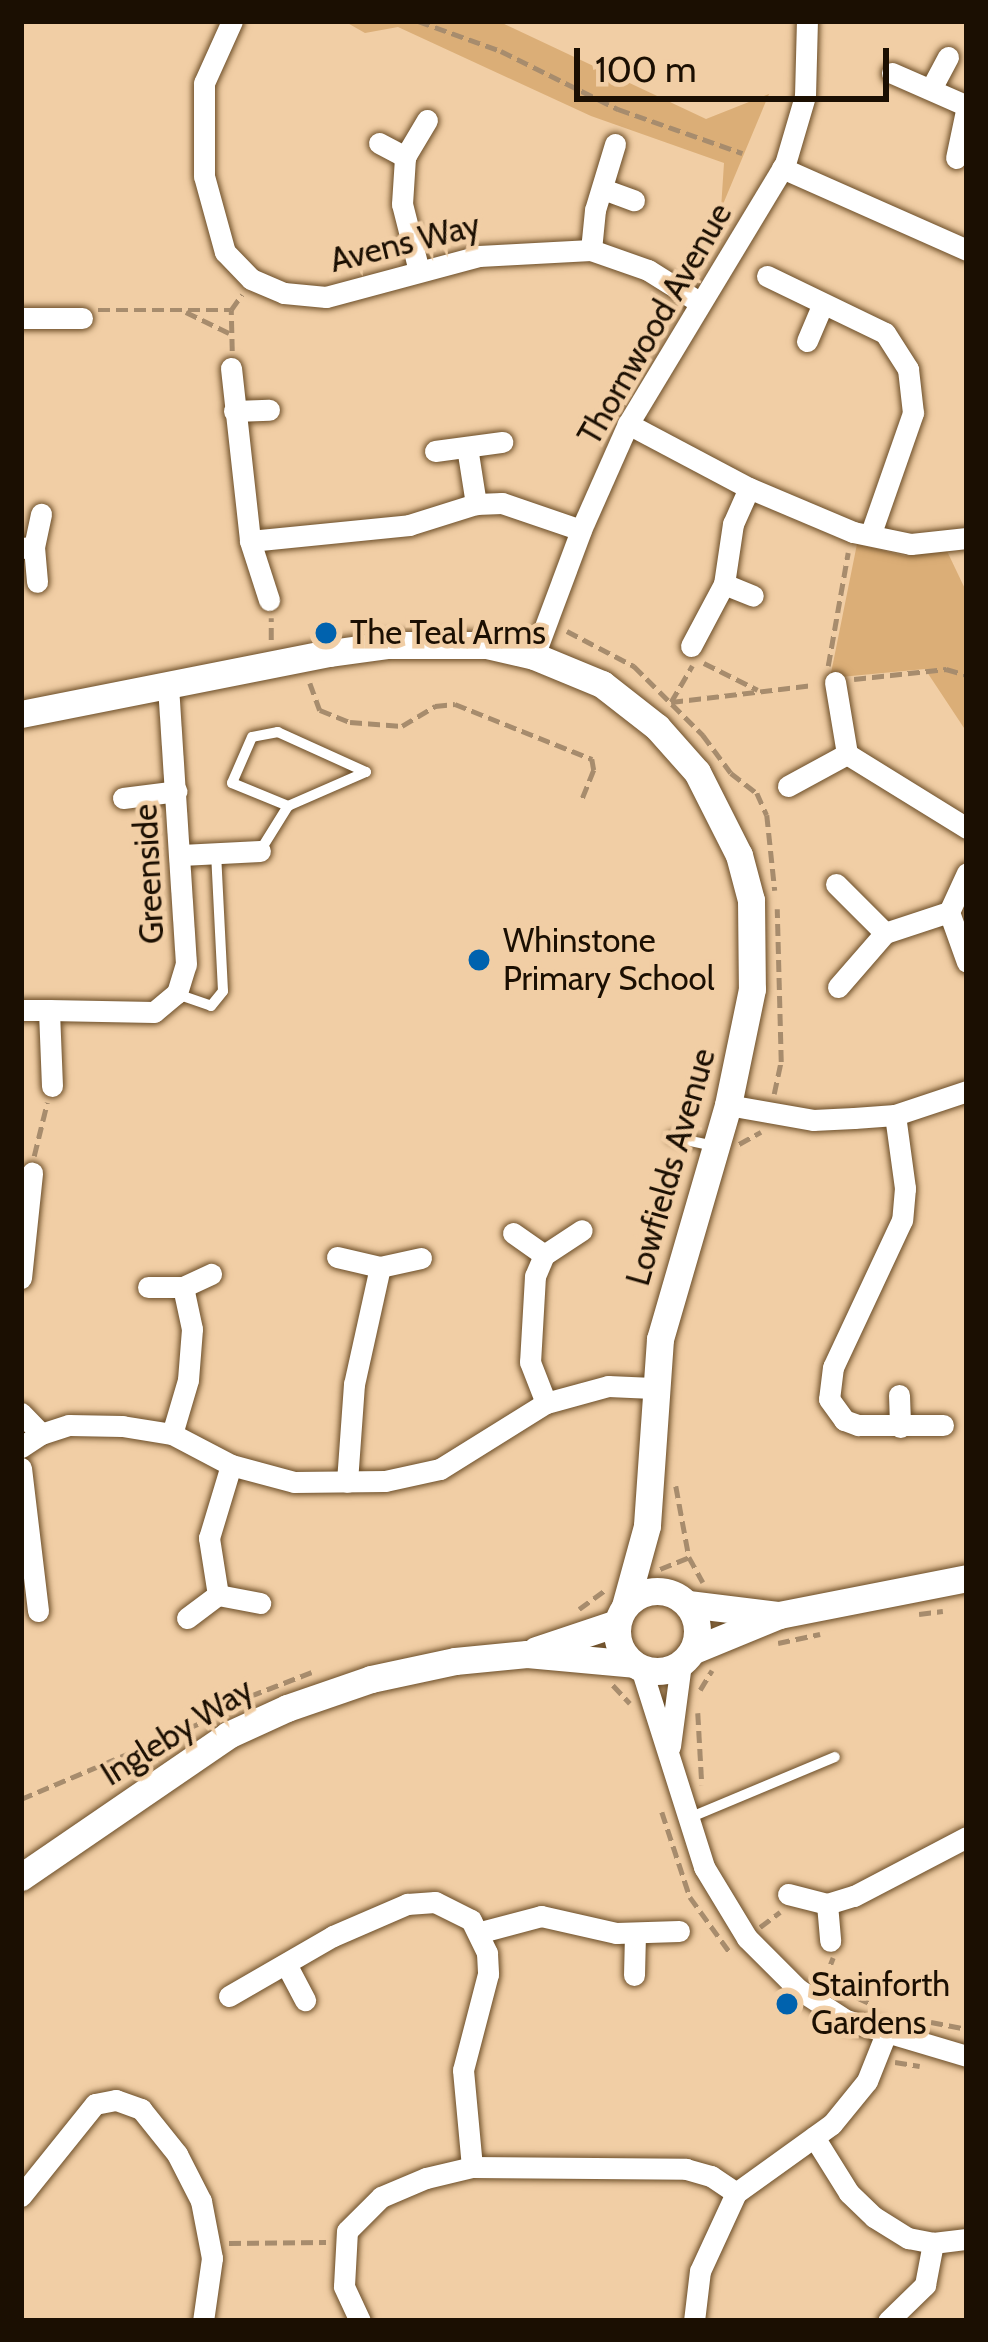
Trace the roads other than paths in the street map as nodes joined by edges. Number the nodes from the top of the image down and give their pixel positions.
1 (232, 21) edge
2 (807, 21) edge
3 (947, 58) dead end
4 (892, 73) dead end
5 (932, 87) junction
6 (427, 120) dead end
7 (379, 143) dead end
8 (615, 144) dead end
9 (405, 157) junction
10 (956, 158) dead end
11 (782, 168) junction
12 (603, 189) junction
13 (634, 200) dead end
14 (591, 250) junction
15 (967, 250) edge
16 (419, 271) junction
17 (767, 276) dead end
18 (699, 302) junction
19 (822, 304) junction
20 (21, 318) edge
21 (82, 318) road end
22 (807, 341) dead end
23 (231, 368) road end
24 (269, 410) dead end
25 (234, 411) junction
26 (628, 424) junction
27 (502, 442) dead end
28 (467, 447) junction
29 (435, 451) dead end
30 (749, 488) junction
31 (476, 504) junction
32 (41, 514) dead end
33 (580, 530) junction
34 (862, 533) junction
35 (967, 538) edge
36 (250, 541) junction
37 (28, 547) edge
38 (37, 582) dead end
39 (724, 584) junction
40 (753, 596) dead end
41 (269, 600) dead end
42 (691, 646) dead end
43 (534, 656) junction
44 (830, 683) road end
45 (168, 686) junction
46 (21, 714) edge
47 (847, 754) junction
48 (788, 786) dead end
49 (177, 791) junction
50 (123, 798) dead end
51 (288, 806) junction
52 (967, 828) edge
53 (260, 851) joint
54 (216, 854) junction
55 (181, 855) junction
56 (967, 873) edge
57 (836, 884) dead end
58 (949, 912) junction
59 (885, 933) junction
60 (967, 962) edge
61 (838, 987) dead end
62 (176, 993) junction
63 (21, 1010) edge
64 (49, 1010) junction
65 (52, 1086) road end
66 (967, 1091) edge
67 (728, 1105) junction
68 (896, 1115) junction
69 (672, 1137) dead end
70 (724, 1146) junction
71 (32, 1173) road end
72 (25, 1213) edge
73 (582, 1230) dead end
74 (513, 1233) dead end
75 (544, 1255) junction
76 (337, 1257) dead end
77 (421, 1258) dead end
78 (380, 1267) junction
79 (212, 1274) dead end
80 (21, 1278) edge
81 (148, 1287) dead end
82 (183, 1287) junction
83 (653, 1388) junction
84 (899, 1396) dead end
85 (546, 1403) junction
86 (21, 1413) edge
87 (944, 1424) dead end
88 (900, 1427) junction
89 (172, 1433) junction
90 (41, 1434) junction
91 (21, 1447) edge
92 (231, 1466) junction
93 (21, 1468) edge
94 (346, 1482) junction
95 (646, 1526) junction
96 (29, 1566) edge
97 (967, 1578) edge
98 (218, 1594) junction
99 (682, 1599) junction
100 (260, 1603) dead end
101 (38, 1611) dead end
102 (621, 1614) junction
103 (779, 1615) junction
104 (187, 1618) dead end
105 (527, 1654) junction
106 (697, 1660) junction
107 (637, 1666) junction
108 (669, 1753) junction
109 (835, 1757) dead end
110 (698, 1815) junction
111 (967, 1837) edge
112 (21, 1877) edge
113 (788, 1894) dead end
114 (827, 1904) junction
115 (680, 1931) dead end
116 (481, 1932) junction
117 (635, 1935) junction
118 (830, 1941) dead end
119 (286, 1964) junction
120 (634, 1975) dead end
121 (230, 1996) dead end
122 (305, 2000) dead end
123 (885, 2036) junction
124 (967, 2056) edge
125 (814, 2137) junction
126 (472, 2167) junction
127 (736, 2193) junction
128 (21, 2196) edge
129 (967, 2239) edge
130 (933, 2243) junction
131 (916, 2313) edge
132 (203, 2321) edge
133 (360, 2321) edge
134 (694, 2321) edge
135 (888, 2321) edge

1 - 16 street, Avens Way
2 - 11 street, Thornwood Avenue
3 - 5 street
4 - 5 street
5 - 10 street
6 - 9 street
7 - 9 street
8 - 12 street
9 - 16 street
11 - 15 street
11 - 18 street, Thornwood Avenue
12 - 13 street
12 - 14 street
14 - 16 street, Avens Way
14 - 18 street, Avens Way
17 - 19 street
18 - 26 street, Thornwood Avenue
19 - 22 street
19 - 34 street
20 - 21 street
23 - 25 street
24 - 25 street
25 - 36 street
26 - 30 street
26 - 33 street, Thornwood Avenue
27 - 28 street
28 - 29 street
28 - 31 street
30 - 34 street
30 - 39 street
31 - 33 street
31 - 36 street
32 - 37 street
33 - 43 street, Thornwood Avenue
34 - 35 street
36 - 41 street
37 - 38 street
39 - 40 street
39 - 42 street
43 - 45 street, Lowfields Avenue
43 - 67 street, Lowfields Avenue
44 - 47 street
45 - 46 street, Lowfields Avenue
45 - 49 street, Greenside
47 - 48 street
47 - 52 street
49 - 50 street
49 - 55 street, Greenside
51 - 51 lane
51 - 53 lane
53 - 54 street
54 - 55 street
54 - 62 lane
55 - 62 street, Greenside
56 - 58 street
57 - 59 street
58 - 59 street
58 - 60 street
59 - 61 street
62 - 64 street
63 - 64 street
64 - 65 street
66 - 68 street
67 - 68 street
67 - 70 street, Lowfields Avenue
68 - 88 street
69 - 70 lane
70 - 83 street, Lowfields Avenue
71 - 72 street
72 - 80 street
73 - 75 street
74 - 75 street
75 - 85 street
76 - 78 street
77 - 78 street
78 - 94 street
79 - 82 street
81 - 82 street
82 - 89 street
83 - 85 street
83 - 95 street, Lowfields Avenue
84 - 88 street
85 - 94 street
86 - 90 street
87 - 88 street
89 - 90 street
89 - 92 street
90 - 91 street
92 - 94 street
92 - 98 street
93 - 96 street
95 - 99 street, Lowfields Avenue
95 - 102 street, Lowfields Avenue
96 - 101 street
97 - 103 street
98 - 100 street
98 - 104 street
99 - 102 street
99 - 103 street
99 - 106 street
102 - 105 street, Ingleby Way
102 - 107 street
103 - 106 street
105 - 107 street, Ingleby Way
105 - 112 street, Ingleby Way
106 - 107 street
106 - 108 street
107 - 108 street
108 - 110 street
109 - 110 lane
110 - 123 street
111 - 114 street
113 - 114 street
114 - 118 street
115 - 117 street
116 - 117 street
116 - 119 street
116 - 126 street
117 - 120 street
119 - 121 street
119 - 122 street
123 - 124 street
123 - 125 street
125 - 127 street
125 - 130 street
126 - 127 street
126 - 133 street
127 - 134 street
128 - 132 street
129 - 130 street
130 - 131 street
131 - 135 street

